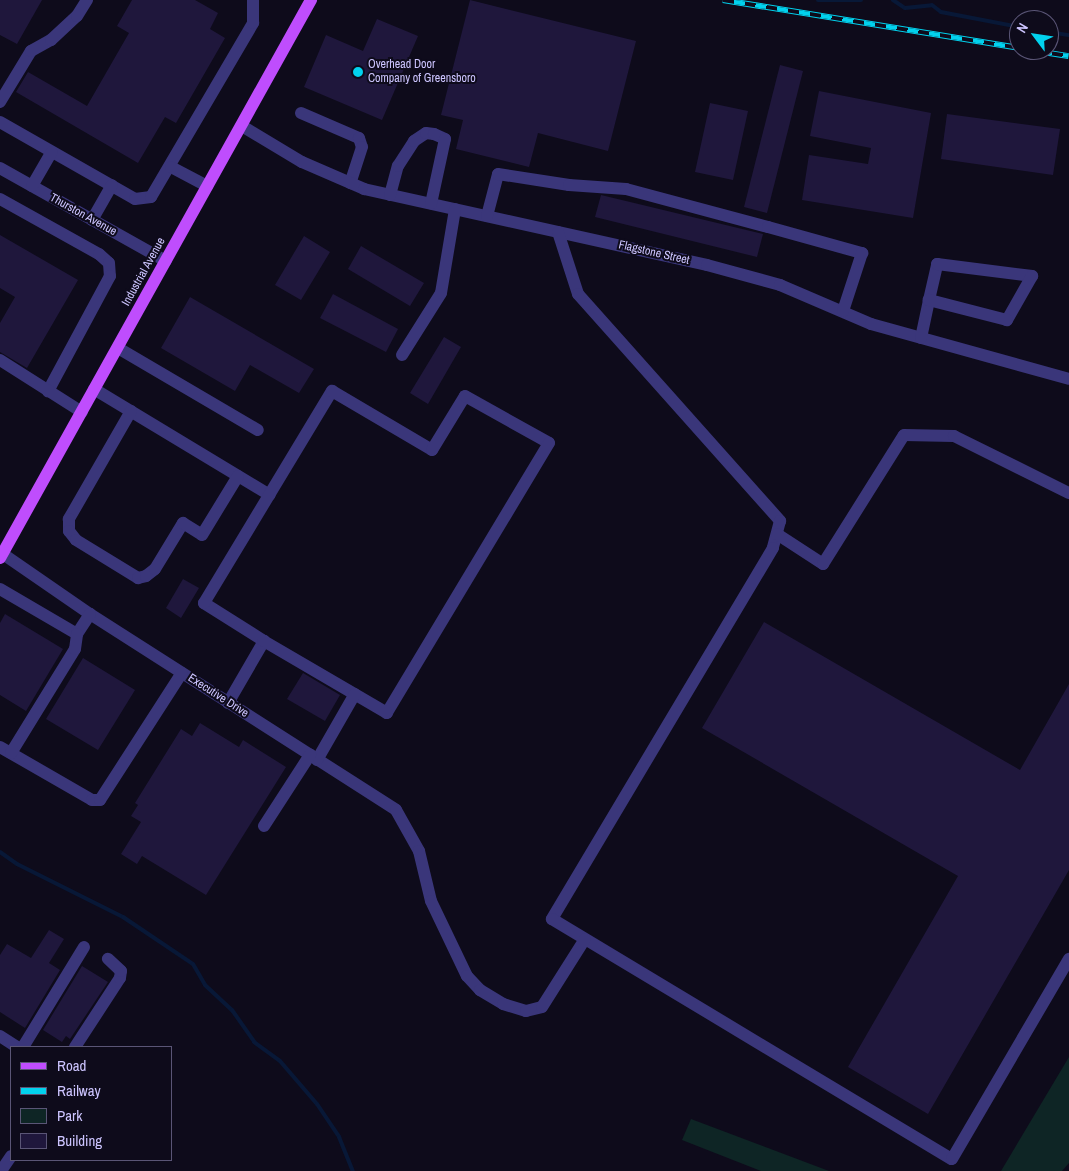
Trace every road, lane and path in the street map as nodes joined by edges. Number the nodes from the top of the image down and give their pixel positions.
1 (87, 0) edge
2 (253, 0) edge
3 (311, 0) edge
4 (0, 102) edge
5 (301, 113) dead end
6 (0, 122) edge
7 (242, 126) junction
8 (52, 152) junction
9 (171, 167) junction
10 (0, 168) edge
11 (350, 183) junction
12 (112, 185) junction
13 (32, 186) junction
14 (207, 186) junction
15 (390, 195) junction
16 (0, 199) edge
17 (431, 204) junction
18 (455, 209) junction
19 (487, 216) junction
20 (92, 220) junction
21 (558, 232) junction
22 (166, 261) junction
23 (929, 300) junction
24 (843, 311) junction
25 (921, 338) junction
26 (118, 348) junction
27 (402, 355) dead end
28 (0, 360) edge
29 (1069, 379) edge
30 (94, 389) junction
31 (48, 390) junction
32 (131, 411) junction
33 (82, 412) junction
34 (258, 430) dead end
35 (238, 476) junction
36 (1069, 493) edge
37 (270, 495) junction
38 (777, 534) junction
39 (1, 554) edge
40 (0, 589) edge
41 (90, 614) junction
42 (77, 634) junction
43 (264, 641) junction
44 (182, 673) junction
45 (355, 694) junction
46 (228, 703) junction
47 (6, 750) edge
48 (314, 757) junction
49 (264, 826) dead end
50 (585, 939) junction
51 (84, 947) dead end
52 (108, 959) dead end
53 (1069, 959) edge
54 (0, 1036) edge
55 (15, 1046) edge
56 (24, 1046) edge
57 (76, 1046) edge

1 - 4 street
2 - 9 street
3 - 7 main road, Industrial Avenue
5 - 11 street
6 - 8 street
7 - 11 street, Flagstone Street
7 - 14 main road, Industrial Avenue
8 - 12 street
8 - 13 street
9 - 12 street
9 - 14 street
10 - 13 street, Thurston Avenue
11 - 15 street, Flagstone Street
12 - 20 street
13 - 20 street, Thurston Avenue
14 - 22 main road, Industrial Avenue
15 - 17 street, Flagstone Street
15 - 17 street
16 - 31 street
17 - 18 street, Flagstone Street
18 - 19 street, Flagstone Street
18 - 27 street
19 - 21 street, Flagstone Street
19 - 24 street
20 - 22 street, Thurston Avenue
21 - 24 street, Flagstone Street
21 - 38 street
22 - 26 main road, Industrial Avenue
23 - 23 street
23 - 25 street
24 - 25 street, Flagstone Street
25 - 29 street, Flagstone Street
26 - 30 main road, Industrial Avenue
26 - 34 street
28 - 31 street
30 - 32 street
30 - 33 main road, Industrial Avenue
31 - 33 street
32 - 35 street
32 - 35 street
33 - 39 main road, Industrial Avenue
35 - 37 street
36 - 38 street
37 - 43 street
37 - 45 street
38 - 50 street
39 - 41 street, Executive Drive
40 - 42 street
41 - 42 street
41 - 44 street, Executive Drive
42 - 47 street
43 - 45 street
43 - 46 street
44 - 46 street, Executive Drive
44 - 47 street
45 - 48 street
46 - 48 street, Executive Drive
48 - 49 street
48 - 50 street, Executive Drive
50 - 53 street
51 - 56 street
52 - 57 street
54 - 55 street

